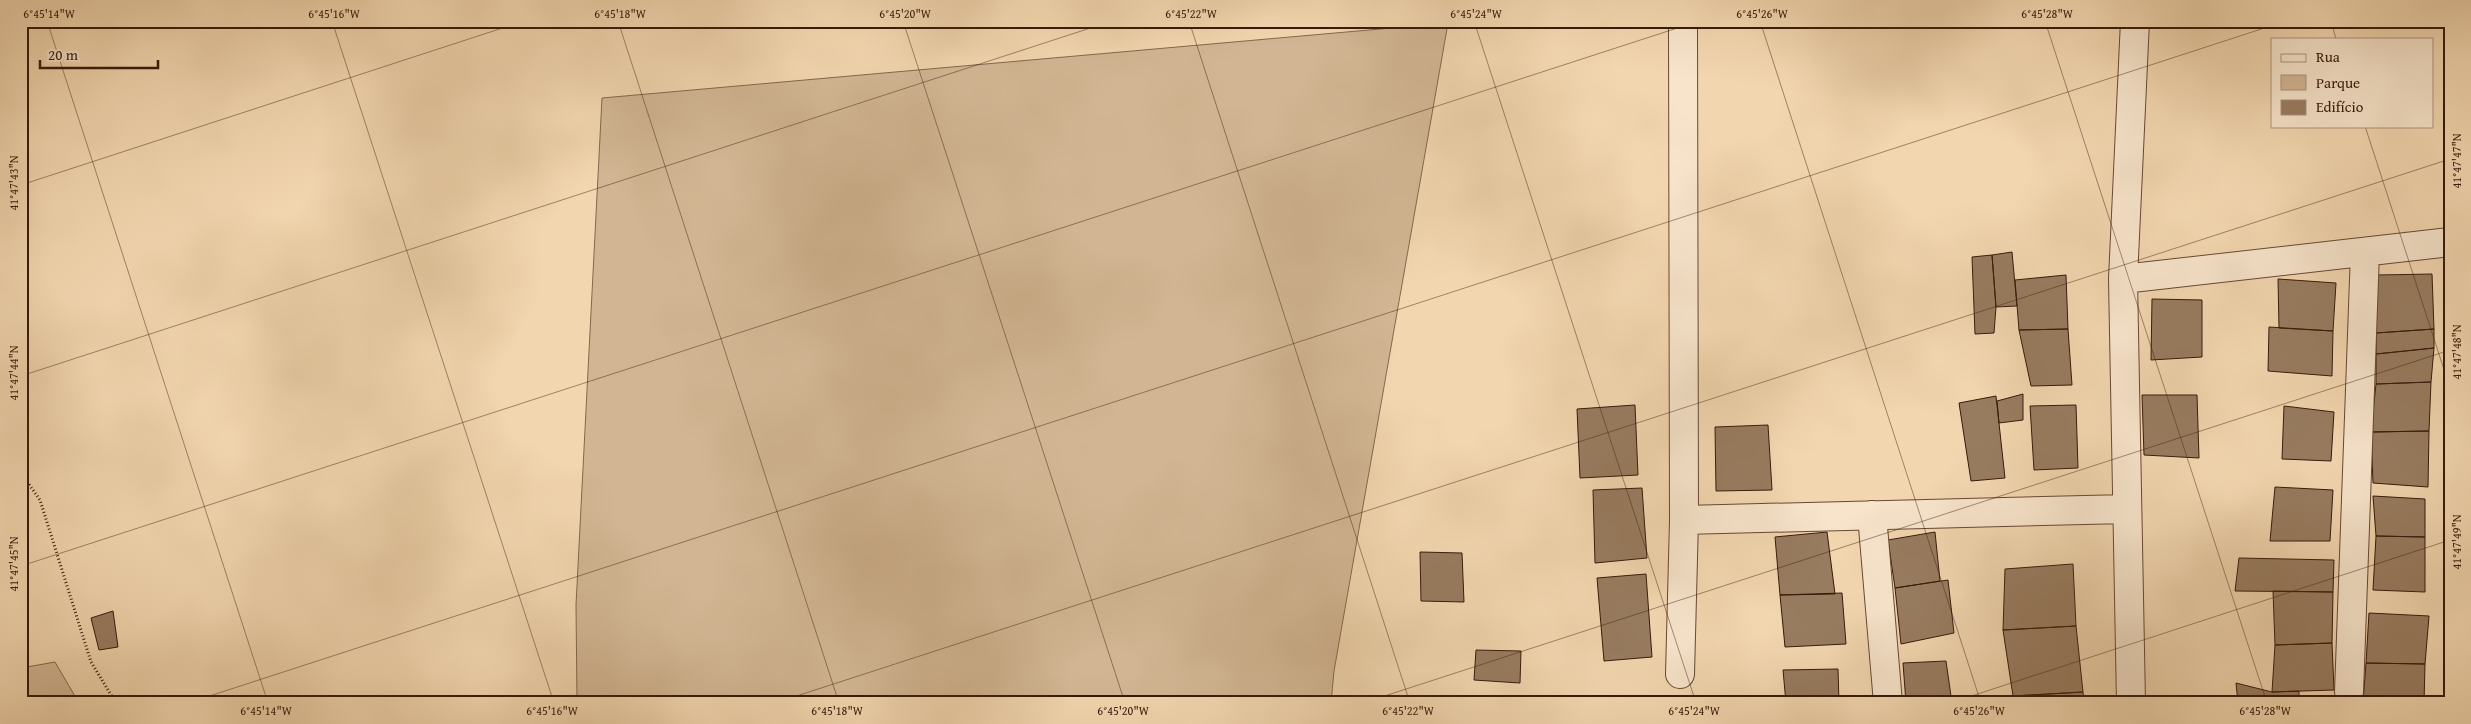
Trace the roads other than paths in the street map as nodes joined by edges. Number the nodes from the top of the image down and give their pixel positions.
1 (1683, 21) edge
2 (2135, 21) edge
3 (2450, 242) edge
4 (2365, 252) junction
5 (2123, 279) junction
6 (2127, 509) junction
7 (1872, 515) junction
8 (1684, 520) junction
9 (1680, 674) dead end
10 (2349, 692) dead end
11 (1888, 703) edge
12 (2131, 703) edge

1 - 8 street
2 - 5 street
3 - 4 street
4 - 5 street
4 - 10 street
5 - 6 street
6 - 7 street
6 - 12 street
7 - 8 street
7 - 11 street
8 - 9 street

